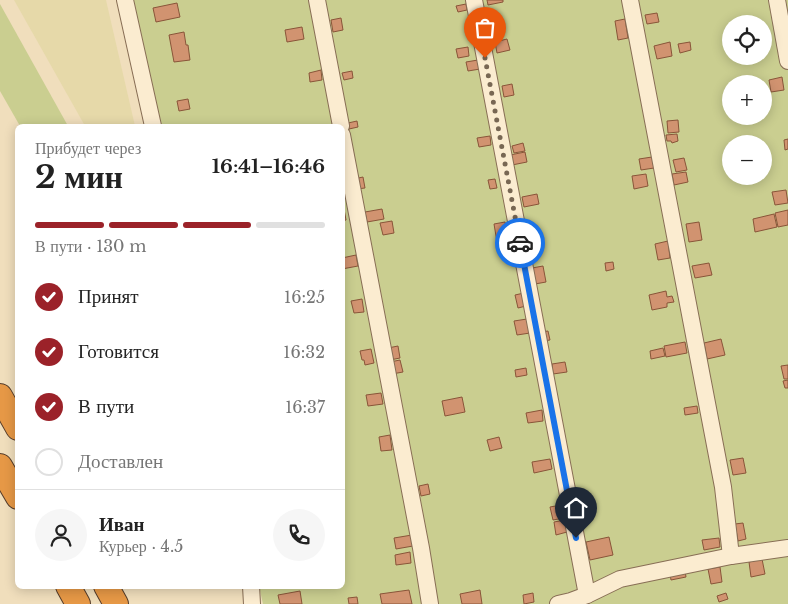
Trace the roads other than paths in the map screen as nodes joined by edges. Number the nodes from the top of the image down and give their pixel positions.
1 (125, 0) edge
2 (317, 0) edge
3 (474, 0) edge
4 (630, 0) edge
5 (777, 0) edge
6 (788, 61) edge
7 (152, 124) edge
8 (341, 124) edge
9 (345, 151) edge
10 (0, 396) edge
11 (15, 423) edge
12 (0, 466) edge
13 (15, 492) edge
14 (788, 548) edge
15 (731, 556) junction
16 (70, 589) edge
17 (108, 589) edge
18 (251, 589) edge
19 (587, 595) junction
20 (78, 604) edge
21 (116, 604) edge
22 (252, 604) edge
23 (430, 604) edge
24 (558, 604) edge

1 - 7 lane
2 - 8 lane
3 - 19 lane
4 - 15 lane
5 - 6 lane
9 - 23 lane
10 - 11 highway
12 - 13 highway
14 - 15 lane
15 - 19 lane
16 - 20 highway
17 - 21 highway
18 - 22 lane
19 - 24 lane

